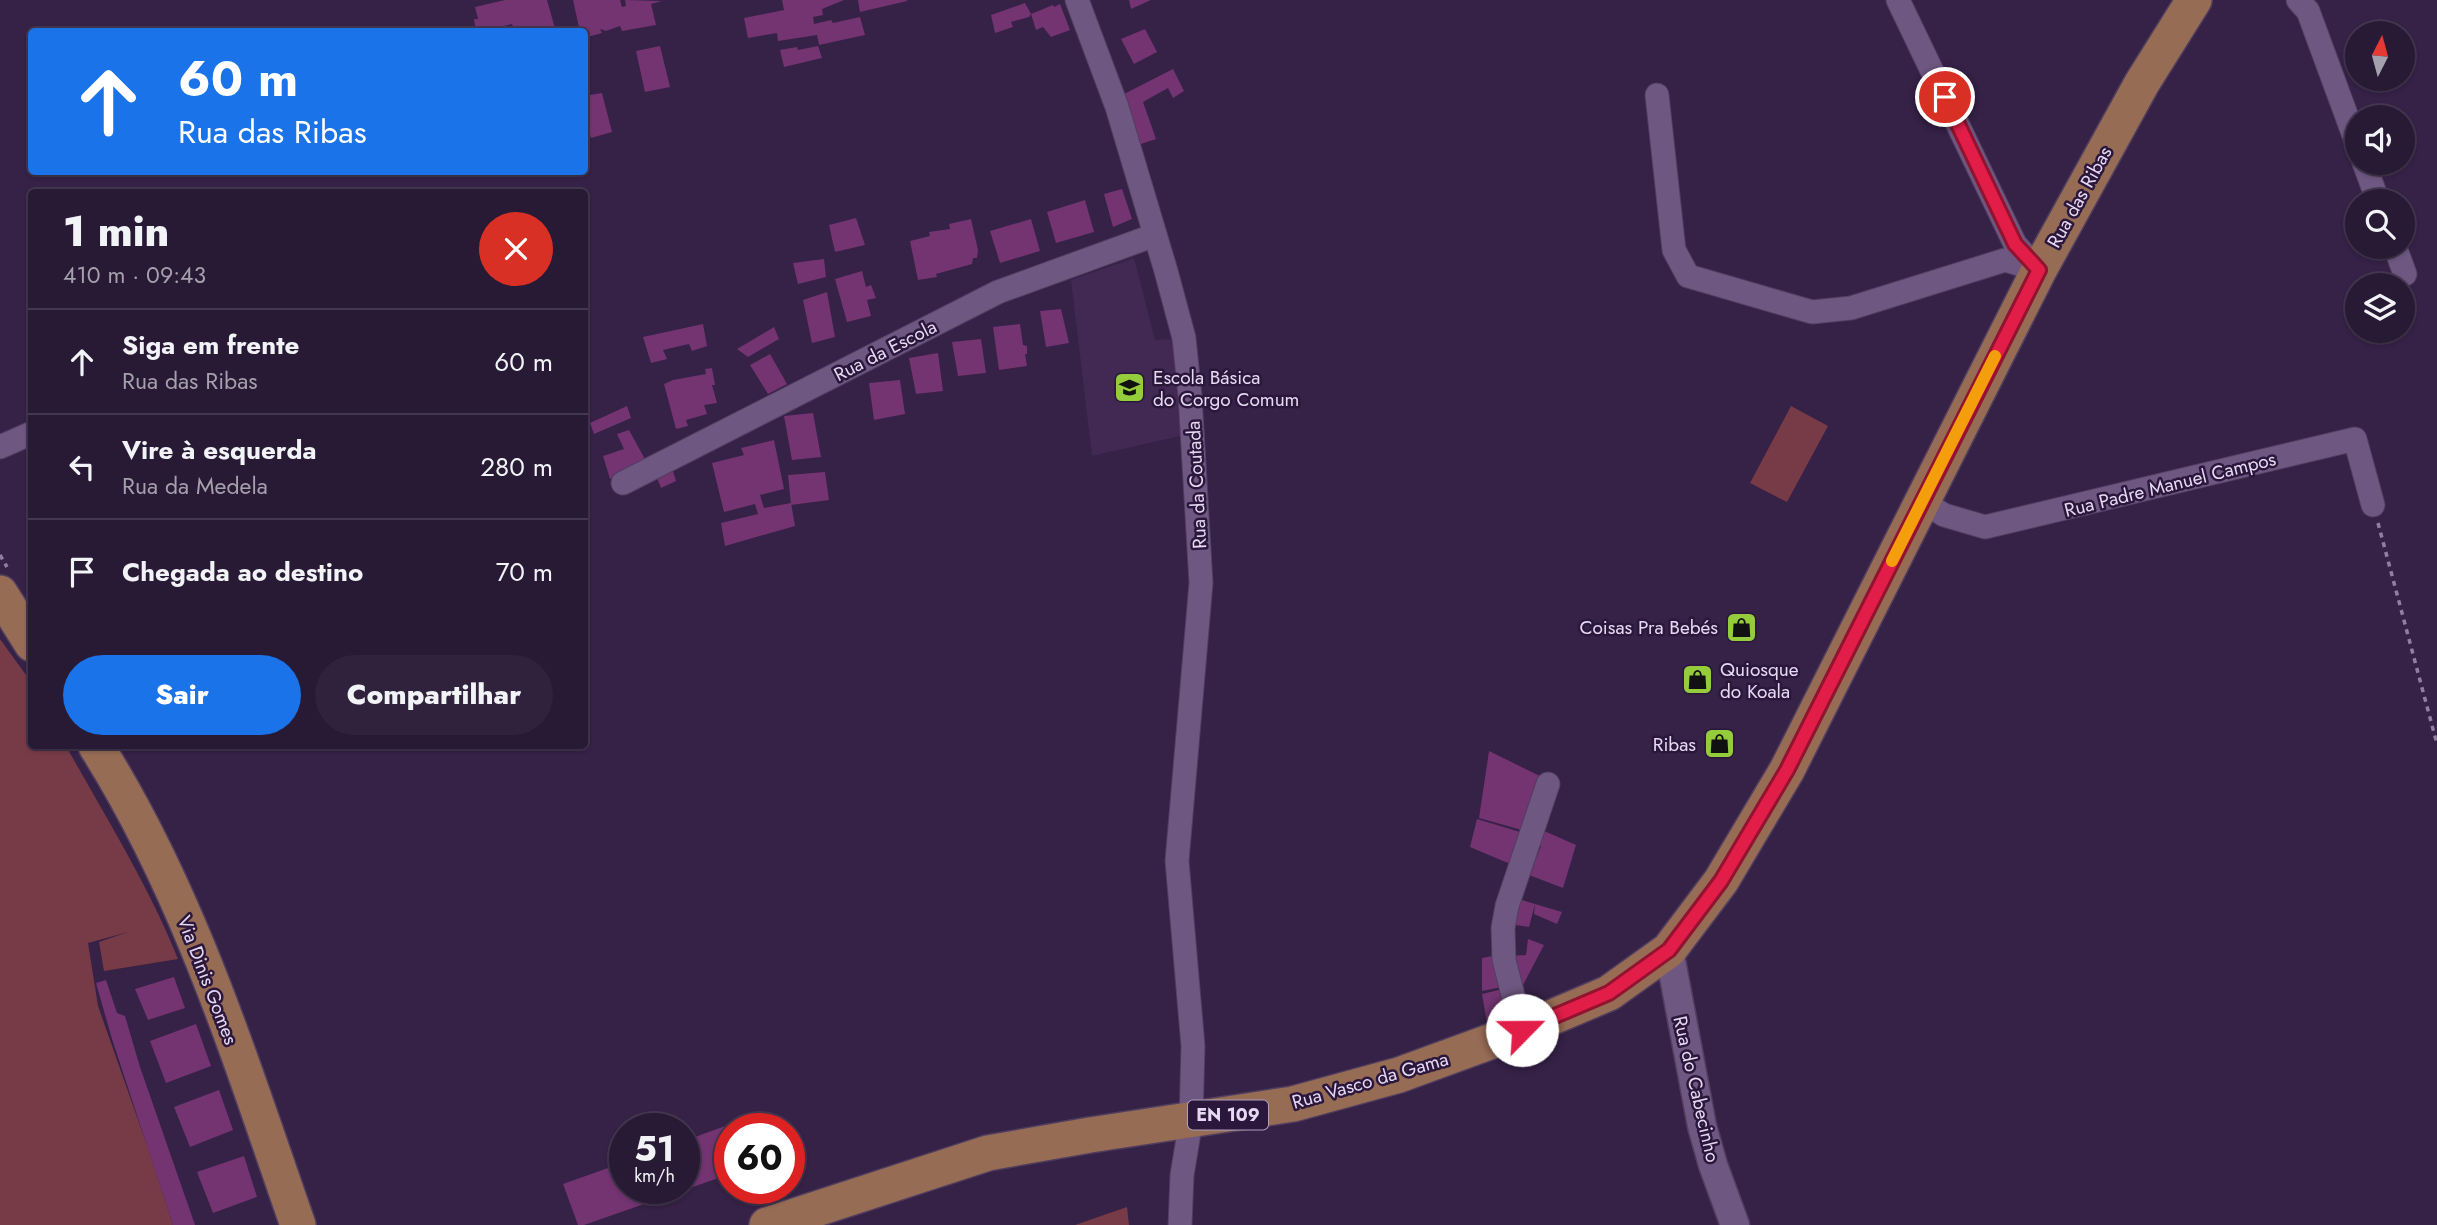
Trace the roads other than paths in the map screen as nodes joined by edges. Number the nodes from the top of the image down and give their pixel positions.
1 (1077, 0) edge
2 (1898, 0) edge
3 (2194, 0) edge
4 (2298, 0) edge
5 (1657, 95) dead end
6 (2345, 111) edge
7 (1155, 235) junction
8 (2039, 270) junction
9 (28, 435) edge
10 (0, 447) edge
11 (623, 483) dead end
12 (1922, 501) junction
13 (2373, 505) road end
14 (0, 593) edge
15 (28, 638) edge
16 (98, 749) edge
17 (1548, 784) dead end
18 (1669, 950) junction
19 (1522, 1030) junction
20 (1191, 1121) junction
21 (298, 1225) edge
22 (767, 1225) edge
23 (1180, 1225) edge
24 (1735, 1225) edge

1 - 7 street, Rua da Coutada
2 - 8 street
3 - 8 main road, Rua das Ribas / EN 109
4 - 6 street
5 - 8 street
7 - 11 street, Rua da Escola
7 - 20 street, Rua da Coutada
8 - 12 main road, Rua das Ribas / EN 109
9 - 10 street
12 - 13 street, Rua Padre Manuel Campos
12 - 18 main road, Rua das Ribas / EN 109
14 - 15 main road
16 - 21 main road, Via Dinis Gomes
17 - 19 street
18 - 19 main road, Rua Vasco da Gama / EN 109
18 - 24 street, Rua do Cabecinho
19 - 20 main road, Rua Vasco da Gama / EN 109
20 - 22 main road, Rua Vasco da Gama / EN 109
20 - 23 street, Rua da Coutada

